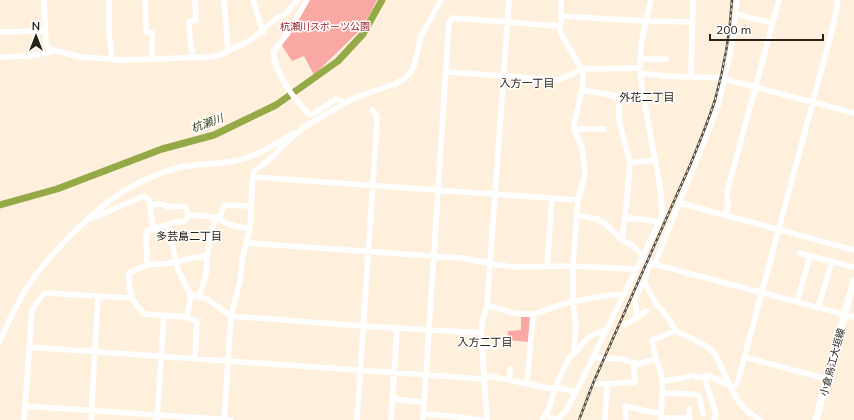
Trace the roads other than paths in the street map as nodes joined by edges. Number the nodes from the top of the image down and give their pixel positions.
1 (44, 0) edge
2 (109, 0) edge
3 (145, 0) edge
4 (195, 0) edge
5 (224, 0) edge
6 (253, 0) edge
7 (298, 0) edge
8 (307, 0) edge
9 (442, 0) edge
10 (509, 0) edge
11 (562, 0) edge
12 (651, 0) edge
13 (693, 0) edge
14 (737, 0) edge
15 (779, 0) edge
16 (838, 0) edge
17 (736, 14) junction
18 (562, 16) junction
19 (646, 21) junction
20 (508, 22) junction
21 (692, 22) junction
22 (772, 23) junction
23 (559, 26) junction
24 (45, 31) junction
25 (0, 32) edge
26 (263, 32) junction
27 (56, 51) junction
28 (228, 51) junction
29 (0, 57) edge
30 (193, 58) junction
31 (152, 59) junction
32 (640, 59) junction
33 (666, 59) dead end
34 (112, 60) junction
35 (582, 69) junction
36 (640, 70) junction
37 (447, 72) junction
38 (503, 76) junction
39 (691, 77) junction
40 (725, 79) junction
41 (756, 87) junction
42 (582, 90) junction
43 (644, 99) junction
44 (619, 101) junction
45 (813, 102) junction
46 (342, 104) junction
47 (372, 110) dead end
48 (854, 113) edge
49 (574, 129) junction
50 (604, 129) dead end
51 (301, 130) junction
52 (655, 160) junction
53 (630, 163) junction
54 (253, 177) junction
55 (372, 185) junction
56 (438, 190) junction
57 (494, 194) junction
58 (552, 198) junction
59 (578, 200) junction
60 (680, 203) junction
61 (150, 205) junction
62 (251, 206) junction
63 (576, 215) junction
64 (725, 215) junction
65 (189, 216) junction
66 (218, 217) junction
67 (625, 217) junction
68 (87, 220) junction
69 (659, 222) junction
70 (168, 225) junction
71 (250, 228) junction
72 (778, 229) junction
73 (153, 230) junction
74 (622, 240) junction
75 (247, 244) junction
76 (854, 250) edge
77 (368, 252) junction
78 (799, 253) dead end
79 (207, 256) junction
80 (434, 256) junction
81 (642, 256) junction
82 (810, 256) junction
83 (832, 261) junction
84 (176, 262) junction
85 (490, 263) junction
86 (652, 264) junction
87 (147, 265) junction
88 (547, 266) junction
89 (573, 266) junction
90 (854, 267) edge
91 (635, 269) junction
92 (854, 280) edge
93 (645, 283) junction
94 (761, 294) junction
95 (191, 295) junction
96 (623, 295) junction
97 (98, 296) junction
98 (199, 296) junction
99 (133, 298) junction
100 (573, 302) junction
101 (797, 302) junction
102 (487, 305) junction
103 (818, 308) junction
104 (646, 311) dead end
105 (533, 314) junction
106 (845, 315) junction
107 (164, 316) junction
108 (231, 316) junction
109 (187, 317) junction
110 (854, 317) edge
111 (637, 318) junction
112 (624, 325) dead end
113 (363, 326) junction
114 (397, 328) junction
115 (429, 330) junction
116 (605, 330) junction
117 (675, 330) junction
118 (481, 333) junction
119 (0, 341) edge
120 (481, 346) junction
121 (29, 347) junction
122 (496, 347) dead end
123 (95, 352) junction
124 (574, 353) junction
125 (161, 356) junction
126 (593, 357) junction
127 (744, 357) junction
128 (195, 358) junction
129 (656, 359) junction
130 (228, 360) junction
131 (633, 362) junction
132 (581, 366) dead end
133 (589, 366) junction
134 (510, 368) dead end
135 (360, 370) junction
136 (394, 372) junction
137 (426, 374) junction
138 (704, 376) junction
139 (828, 378) junction
140 (484, 379) junction
141 (509, 380) junction
142 (663, 380) junction
143 (527, 383) junction
144 (597, 384) dead end
145 (607, 384) junction
146 (730, 385) junction
147 (554, 388) junction
148 (576, 392) junction
149 (662, 393) junction
150 (392, 399) junction
151 (424, 402) junction
152 (25, 406) junction
153 (689, 409) dead end
154 (714, 409) junction
155 (91, 411) junction
156 (545, 414) junction
157 (704, 414) junction
158 (423, 417) edge
159 (661, 417) edge
160 (157, 418) edge
161 (752, 418) edge
162 (689, 419) edge
163 (714, 419) edge
164 (24, 420) edge
165 (91, 420) edge
166 (224, 420) edge
167 (231, 420) edge
168 (357, 420) edge
169 (391, 420) edge
170 (481, 420) edge
171 (487, 420) edge
172 (542, 420) edge
173 (558, 420) edge
174 (605, 420) edge
175 (626, 420) edge
176 (760, 420) edge
177 (816, 420) edge

1 - 24 street
2 - 34 street
3 - 31 street
4 - 30 street
5 - 28 street
6 - 26 street
7 - 26 street
8 - 46 street
9 - 46 street
10 - 20 street
11 - 18 street
12 - 19 street
13 - 21 street
14 - 17 street
15 - 22 street
16 - 45 street
17 - 22 street
17 - 40 street
18 - 19 street
18 - 23 street
19 - 21 street
19 - 32 street
20 - 23 street
20 - 37 street
20 - 38 street
21 - 39 street
22 - 41 street
23 - 35 street
24 - 25 street
24 - 27 street
26 - 28 street
27 - 29 street
27 - 34 street
28 - 30 street
30 - 31 street
31 - 34 street
32 - 33 street
32 - 36 street
35 - 36 street
35 - 38 street
35 - 42 street
36 - 39 street
36 - 43 street
37 - 38 street
37 - 56 street
38 - 57 street
39 - 40 street
40 - 41 street
40 - 60 street
41 - 45 street
41 - 64 street
42 - 44 street
42 - 49 street
43 - 44 street
43 - 52 street
44 - 53 street
45 - 48 street
45 - 72 street
46 - 51 street
47 - 55 street
49 - 50 street
49 - 59 street
51 - 54 street
51 - 68 street
52 - 53 street
52 - 69 street
53 - 67 street
54 - 55 street
54 - 62 street
55 - 56 street
55 - 77 street
56 - 57 street
56 - 80 street
57 - 58 street
57 - 85 street
58 - 59 street
58 - 88 street
59 - 63 street
60 - 64 street
60 - 86 street
61 - 65 street
61 - 68 street
61 - 73 street
62 - 66 street
62 - 71 street
63 - 74 street
63 - 89 street
64 - 72 street
65 - 66 street
65 - 70 street
66 - 71 street
66 - 79 street
67 - 69 street
67 - 74 street
68 - 119 street
69 - 81 street
70 - 73 street
70 - 84 street
71 - 75 street
72 - 76 street
72 - 94 street
73 - 87 street
74 - 81 street
75 - 77 street
75 - 108 street
77 - 80 street
77 - 113 street
78 - 82 street
79 - 84 street
79 - 98 street
80 - 85 street
80 - 115 street
81 - 86 street
81 - 91 street
82 - 83 street
82 - 101 street
83 - 90 street
83 - 103 street
84 - 87 street
84 - 95 street
85 - 88 street
85 - 102 street
86 - 93 street
86 - 94 street
87 - 99 street
88 - 89 street
89 - 91 street
89 - 100 street
91 - 96 street
92 - 106 main road, 小倉烏江大垣線
93 - 111 street
93 - 117 street
94 - 101 street
94 - 127 street
95 - 98 street
95 - 109 street
96 - 100 street
96 - 116 street
97 - 99 street
97 - 121 street
97 - 123 street
98 - 108 street
99 - 107 street
100 - 105 street
100 - 124 street
101 - 103 street
102 - 105 street
102 - 118 street
103 - 106 street
104 - 111 street
105 - 143 street
106 - 110 street
106 - 139 main road, 小倉烏江大垣線
107 - 109 street
107 - 125 street
108 - 113 street
108 - 130 street
109 - 128 street
111 - 112 street
113 - 114 street
113 - 135 street
114 - 115 street
114 - 136 street
115 - 118 street
115 - 137 street
116 - 124 street
116 - 126 street
117 - 129 street
117 - 146 street
118 - 120 street
120 - 122 street
120 - 140 street
121 - 123 street
121 - 152 street
123 - 125 street
123 - 155 street
124 - 147 street
125 - 128 street
125 - 160 street
126 - 131 street
126 - 133 street
127 - 139 street
127 - 146 street
128 - 130 street
129 - 131 street
129 - 142 street
130 - 135 street
130 - 166 street
131 - 145 street
132 - 133 street
133 - 148 street
134 - 141 street
135 - 136 street
135 - 168 street
136 - 137 street
136 - 150 street
137 - 140 street
137 - 151 street
138 - 142 street
138 - 146 street
138 - 154 street
139 - 177 main road, 小倉烏江大垣線
140 - 141 street
140 - 171 street
141 - 143 street
142 - 149 street
143 - 147 street
144 - 145 street
145 - 174 street
146 - 161 street
147 - 148 street
147 - 156 street
148 - 173 street
149 - 157 street
149 - 159 street
150 - 151 street
150 - 169 street
151 - 158 street
152 - 155 street
152 - 164 street
153 - 162 street
154 - 157 street
154 - 163 street
155 - 160 street
155 - 165 street
156 - 172 street
156 - 173 street
157 - 163 street
158 - 170 street
159 - 162 street
159 - 175 street
160 - 166 street
161 - 176 street
166 - 167 street

